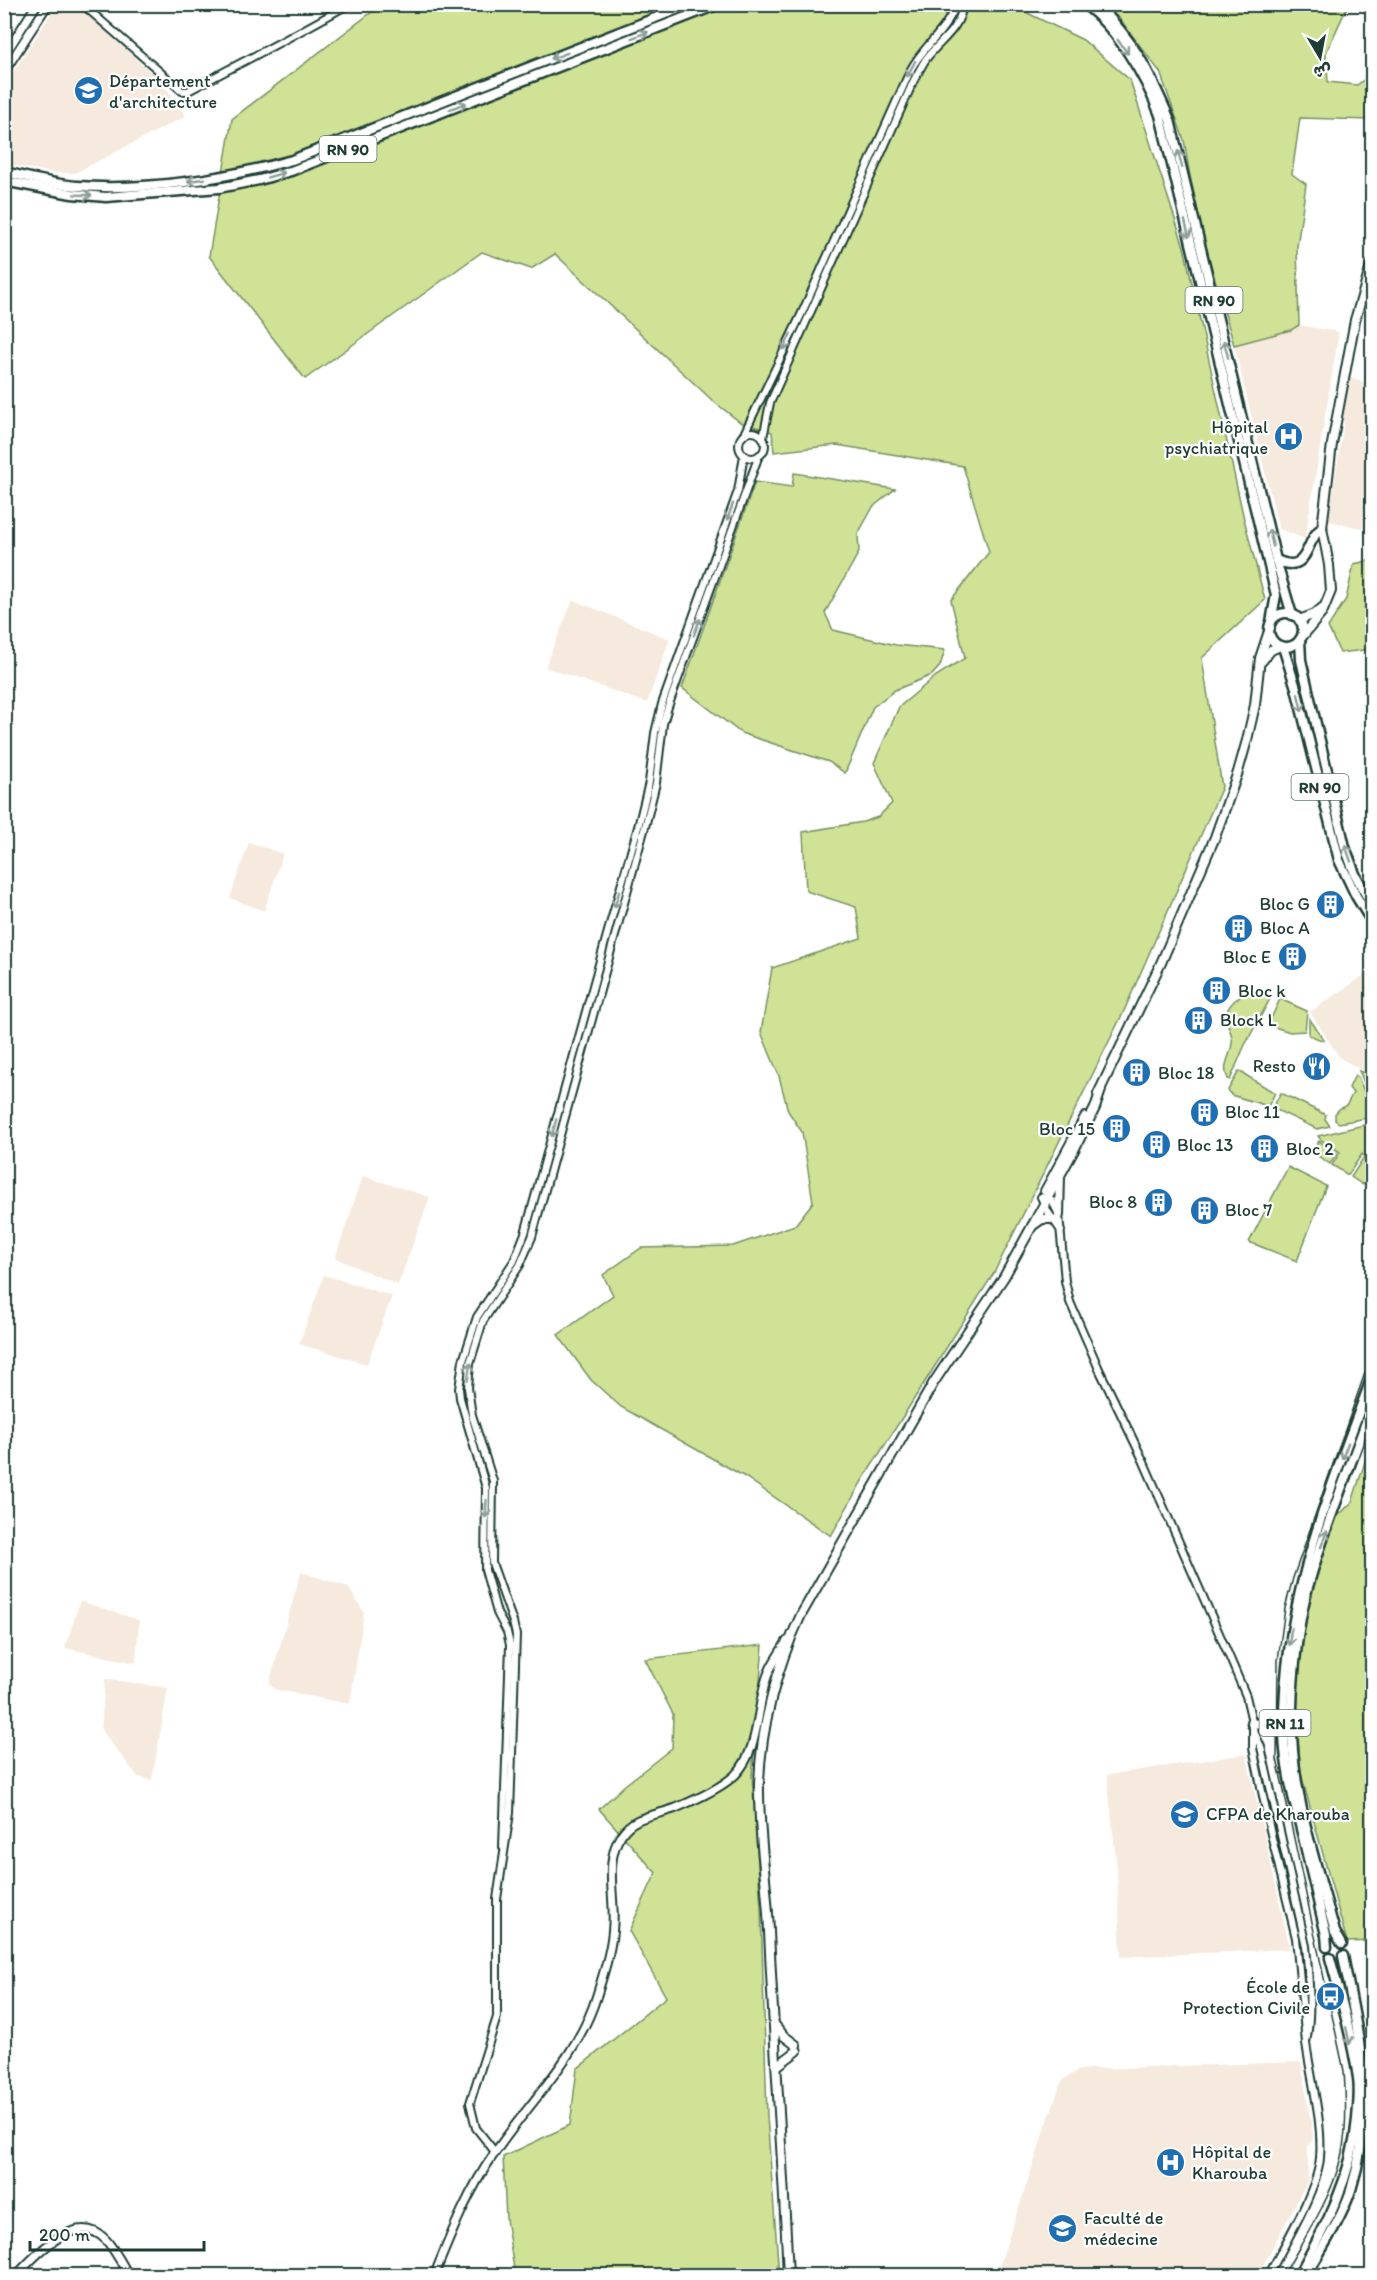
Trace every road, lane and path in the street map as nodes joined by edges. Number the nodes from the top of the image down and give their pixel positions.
1 (37, 4) edge
2 (48, 4) edge
3 (82, 4) edge
4 (349, 4) edge
5 (691, 4) edge
6 (719, 4) edge
7 (956, 4) edge
8 (963, 4) edge
9 (1084, 4) edge
10 (1096, 4) edge
11 (4, 56) edge
12 (4, 72) edge
13 (4, 172) edge
14 (4, 181) edge
15 (1372, 263) edge
16 (743, 436) junction
17 (763, 438) junction
18 (744, 455) junction
19 (759, 455) junction
20 (1322, 528) junction
21 (1276, 560) junction
22 (1328, 603) junction
23 (1296, 618) junction
24 (1270, 625) junction
25 (1301, 639) junction
26 (1281, 646) junction
27 (1259, 667) junction
28 (1372, 906) edge
29 (1372, 922) edge
30 (1101, 1090) junction
31 (1060, 1175) junction
32 (1044, 1199) junction
33 (1056, 1217) junction
34 (1030, 1227) junction
35 (993, 1293) junction
36 (1372, 1377) edge
37 (1372, 1405) edge
38 (790, 1637) junction
39 (1285, 1721) junction
40 (1253, 1726) junction
41 (504, 1856) junction
42 (1342, 1944) junction
43 (1327, 1947) junction
44 (1343, 1956) junction
45 (1330, 1958) junction
46 (774, 2024) junction
47 (777, 2066) junction
48 (495, 2152) junction
49 (16, 2276) edge
50 (129, 2276) edge
51 (434, 2276) edge
52 (788, 2276) edge
53 (1268, 2276) edge
54 (1298, 2276) edge
55 (1306, 2276) edge

1 - 11 main road
2 - 12 main road
3 - 4 street
5 -> 13 highway, RN 90
14 -> 6 highway, RN 90
7 -> 16 street
8 - 17 street
9 -> 24 highway, RN 90
21 -> 10 highway, RN 90
15 - 20 main road
16 - 17 street
16 - 18 street
17 - 19 street
18 - 19 street
18 -> 41 street
41 -> 19 street
20 - 21 highway
20 - 22 main road
21 - 23 highway, RN 90
22 - 23 main road
22 - 25 main road
23 - 24 highway
23 - 25 highway
24 - 26 highway
24 - 27 main road
25 - 26 highway
28 -> 25 highway, RN 90
26 - 27 main road
26 -> 29 highway, RN 90
27 - 30 main road
30 - 31 main road
30 - 32 main road
31 - 32 main road
31 - 33 main road
32 - 33 street
32 - 34 main road
32 - 35 main road
33 - 34 main road
33 - 40 street
34 - 35 main road
35 - 38 main road
36 -> 39 highway, RN 11
42 -> 37 highway, RN 11
38 - 46 main road
38 - 48 main road
39 - 40 highway
39 - 43 highway, RN 11
40 - 53 street
41 - 48 street
42 - 43 highway
42 - 44 highway
43 - 45 highway
44 - 45 highway
44 - 55 highway
45 -> 54 highway
46 - 47 main road
46 - 47 main road
47 - 52 main road
48 - 51 main road
49 - 50 main road

